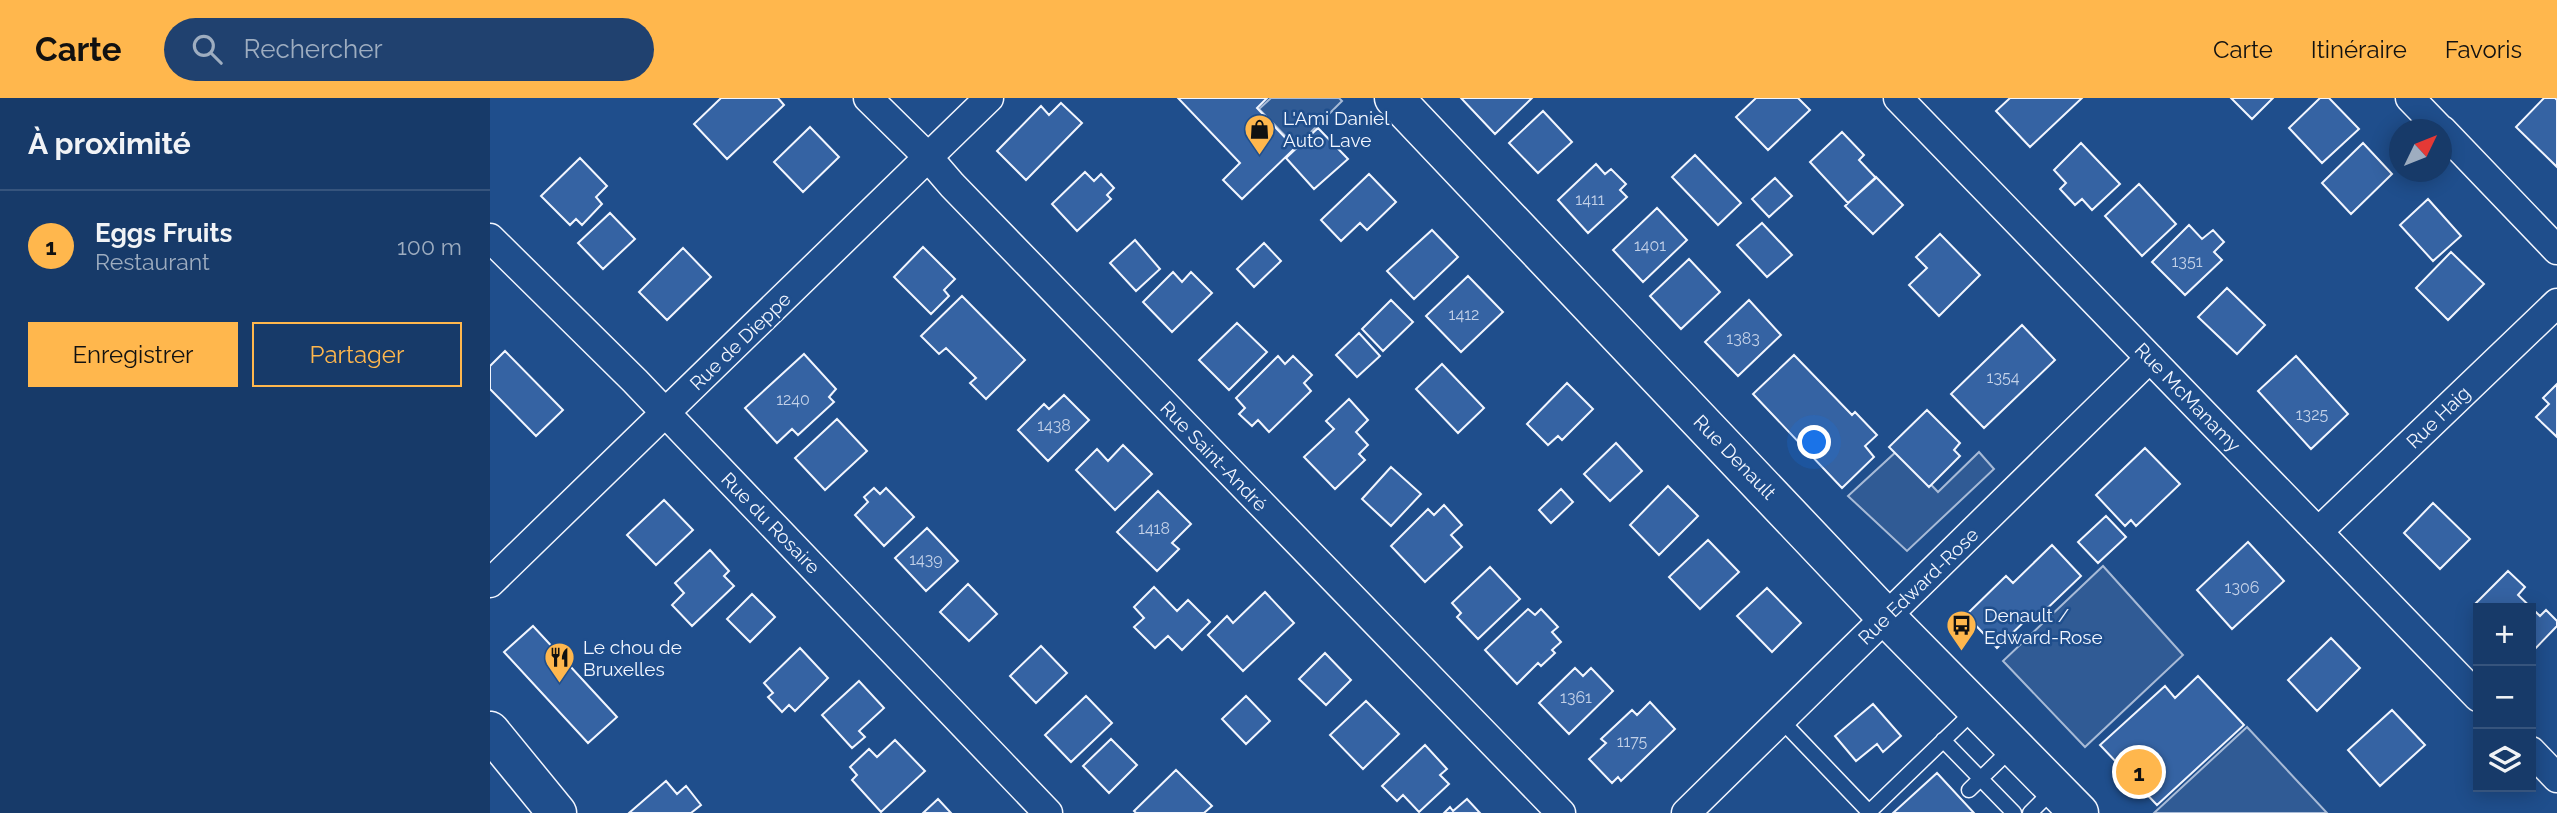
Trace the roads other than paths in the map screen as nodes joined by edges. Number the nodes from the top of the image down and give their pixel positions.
1 (868, 98) edge
2 (989, 98) edge
3 (1898, 98) edge
4 (2410, 98) edge
5 (1407, 106) edge
6 (2430, 119) edge
7 (2452, 141) edge
8 (928, 157) junction
9 (490, 238) edge
10 (2557, 250) edge
11 (2557, 303) edge
12 (2150, 358) junction
13 (665, 414) junction
14 (2318, 532) junction
15 (490, 583) edge
16 (1886, 617) junction
17 (2473, 692) edge
18 (1976, 709) junction
19 (1781, 720) junction
20 (490, 731) edge
21 (1943, 740) junction
22 (2014, 747) junction
23 (2536, 756) edge
24 (1980, 779) junction
25 (2557, 779) edge
26 (1969, 790) dead end
27 (2054, 805) edge
28 (1869, 812) edge
29 (557, 813) edge
30 (1048, 813) edge
31 (1561, 813) edge
32 (1686, 813) edge
33 (2014, 813) edge

1 - 8 street, Rue Saint-André
2 - 8 street, Rue de Dieppe
3 - 12 street, Rue McManamy
4 - 6 street
5 - 16 main road, Rue Denault
7 - 10 street
8 - 13 street, Rue de Dieppe
8 - 31 street, Rue Saint-André
9 - 13 street, Rue du Rosaire
11 - 14 street, Rue Haig
12 - 14 street, Rue McManamy
12 - 16 street, Rue Edward-Rose
13 - 15 street, Rue de Dieppe
13 - 30 street, Rue du Rosaire
14 - 17 street, Rue McManamy
16 - 18 main road, Rue Denault
16 - 19 street, Rue Edward-Rose
18 - 21 lane
18 - 22 main road, Rue Denault
19 - 28 lane
19 - 32 street, Rue Edward-Rose
20 - 29 main road
21 - 24 lane
21 - 28 lane
22 - 24 lane
22 - 27 main road, Rue Denault
23 - 25 street
24 - 26 lane
24 - 33 lane

